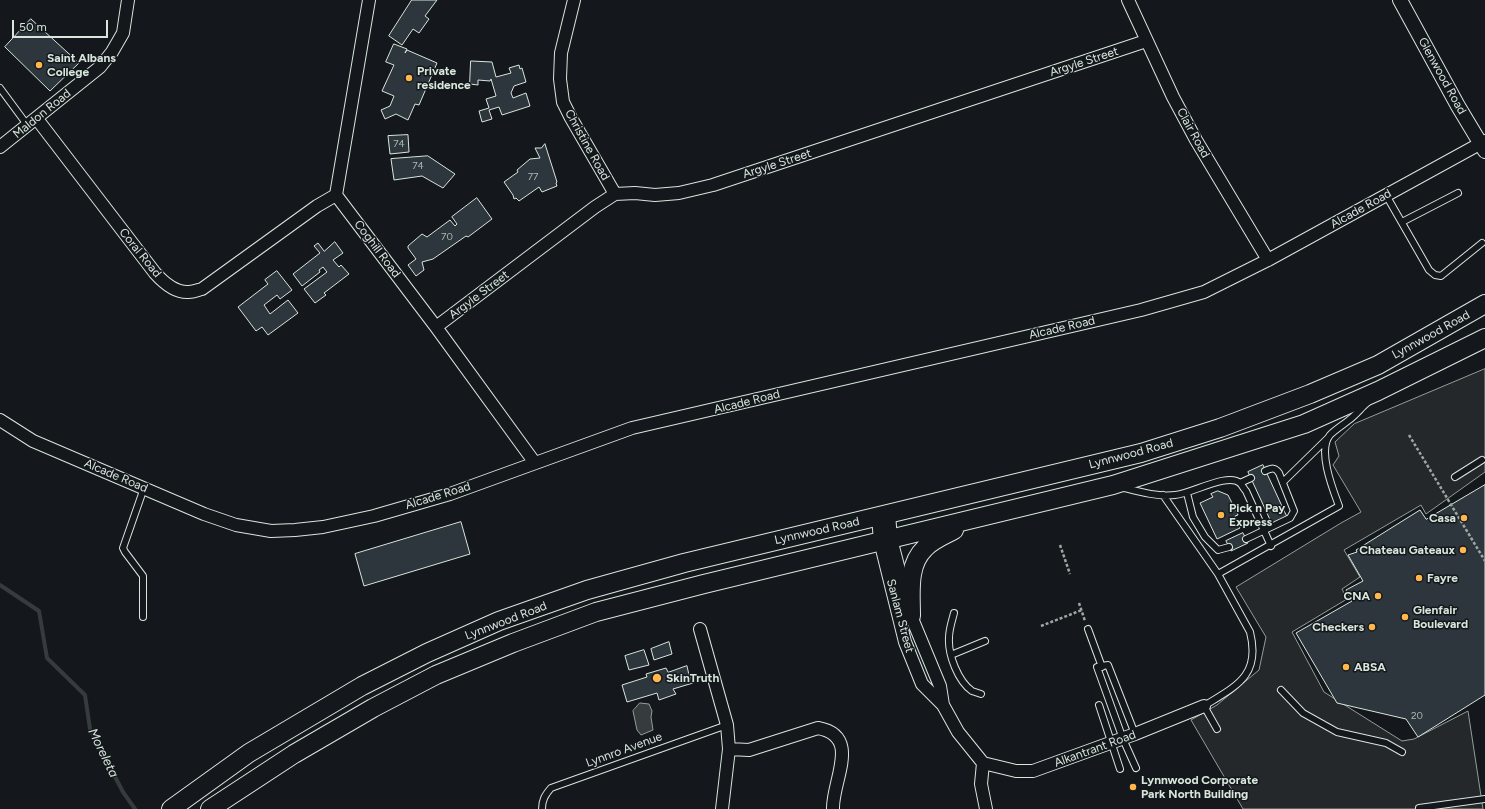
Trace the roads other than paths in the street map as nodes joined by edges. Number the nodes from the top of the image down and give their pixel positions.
1 (128, 0) edge
2 (369, 0) edge
3 (574, 0) edge
4 (1128, 0) edge
5 (1400, 0) edge
6 (1146, 41) junction
7 (0, 88) edge
8 (32, 122) junction
9 (1484, 145) edge
10 (0, 147) edge
11 (1458, 193) dead end
12 (615, 194) junction
13 (336, 195) junction
14 (1386, 196) junction
15 (1402, 222) junction
16 (1482, 243) dead end
17 (1268, 260) junction
18 (1485, 304) edge
19 (436, 327) junction
20 (1485, 338) edge
21 (1378, 391) junction
22 (0, 420) edge
23 (1329, 437) junction
24 (1482, 460) dead end
25 (535, 463) junction
26 (1265, 471) dead end
27 (1455, 477) dead end
28 (1251, 478) dead end
29 (1283, 482) junction
30 (1240, 483) junction
31 (1113, 485) junction
32 (144, 488) junction
33 (1187, 493) junction
34 (1163, 495) junction
35 (883, 515) junction
36 (980, 518) junction
37 (1264, 531) junction
38 (1246, 539) dead end
39 (886, 540) junction
40 (1271, 546) junction
41 (1229, 547) dead end
42 (1218, 574) junction
43 (954, 613) dead end
44 (143, 616) dead end
45 (910, 616) junction
46 (700, 629) dead end
47 (1088, 629) road end
48 (985, 641) dead end
49 (951, 655) junction
50 (1102, 666) junction
51 (1280, 690) dead end
52 (981, 694) dead end
53 (1121, 697) junction
54 (1109, 701) junction
55 (943, 705) junction
56 (1099, 705) dead end
57 (1204, 706) junction
58 (727, 725) junction
59 (1218, 729) dead end
60 (1136, 734) junction
61 (1123, 739) junction
62 (1111, 743) junction
63 (729, 749) junction
64 (1402, 752) dead end
65 (983, 763) junction
66 (1136, 768) dead end
67 (1120, 769) dead end
68 (1485, 799) edge
69 (216, 805) edge
70 (1419, 808) dead end
71 (171, 809) edge
72 (542, 809) edge
73 (722, 809) edge
74 (833, 809) edge
75 (986, 809) edge

1 - 8 street, Maldon Road
2 - 13 street
3 - 12 street, Christine Road
4 - 6 street, Clair Road
5 - 9 street, Glenwood Road
6 - 12 street, Argyle Street
6 - 17 street, Clair Road
7 - 8 lane
8 - 10 street, Maldon Road
8 - 13 street, Coral Road
9 - 14 street, Alcade Road
11 - 15 lane
12 - 19 street, Argyle Street
13 - 19 street, Coghill Road
14 - 15 lane
14 - 17 street, Alcade Road
15 - 16 lane
17 - 25 street, Alcade Road
18 - 35 main road, Lynnwood Road
19 - 25 street, Coghill Road
20 - 21 main road, Lynnwood Road
21 - 23 lane
21 - 31 main road, Lynnwood Road
22 - 32 street, Alcade Road
23 - 29 lane
23 - 40 lane
24 - 27 lane
25 - 32 street, Alcade Road
26 - 29 lane
28 - 30 lane
29 - 37 lane
30 - 33 lane
30 - 37 lane
31 - 34 lane
31 - 36 main road, Lynnwood Road
32 - 44 lane
33 - 34 lane
33 - 41 lane
34 - 42 lane
35 - 39 street, Sanlam Street
35 - 71 main road, Lynnwood Road
36 - 39 main road, Lynnwood Road
36 - 45 main road
37 - 38 lane
37 - 40 lane
39 - 45 street, Sanlam Street
39 - 55 street, Sanlam Street
39 - 69 main road, Lynnwood Road
40 - 42 lane
42 - 57 lane
43 - 49 lane
45 - 55 street, Sanlam Street
46 - 58 street
47 - 50 lane
48 - 49 lane
49 - 52 lane
50 - 53 lane
50 - 54 lane
51 - 64 lane
53 - 54 lane
53 - 60 lane
54 - 61 lane
55 - 65 street, Sanlam Street
56 - 62 lane
57 - 59 lane
57 - 60 street, Alkantrant Road
58 - 63 street
58 - 72 lane, Lynnro Avenue
60 - 61 street, Alkantrant Road
61 - 62 street, Alkantrant Road
61 - 66 lane
62 - 65 street, Alkantrant Road
62 - 67 lane
63 - 73 street
63 - 74 street
65 - 75 street
68 - 70 lane

